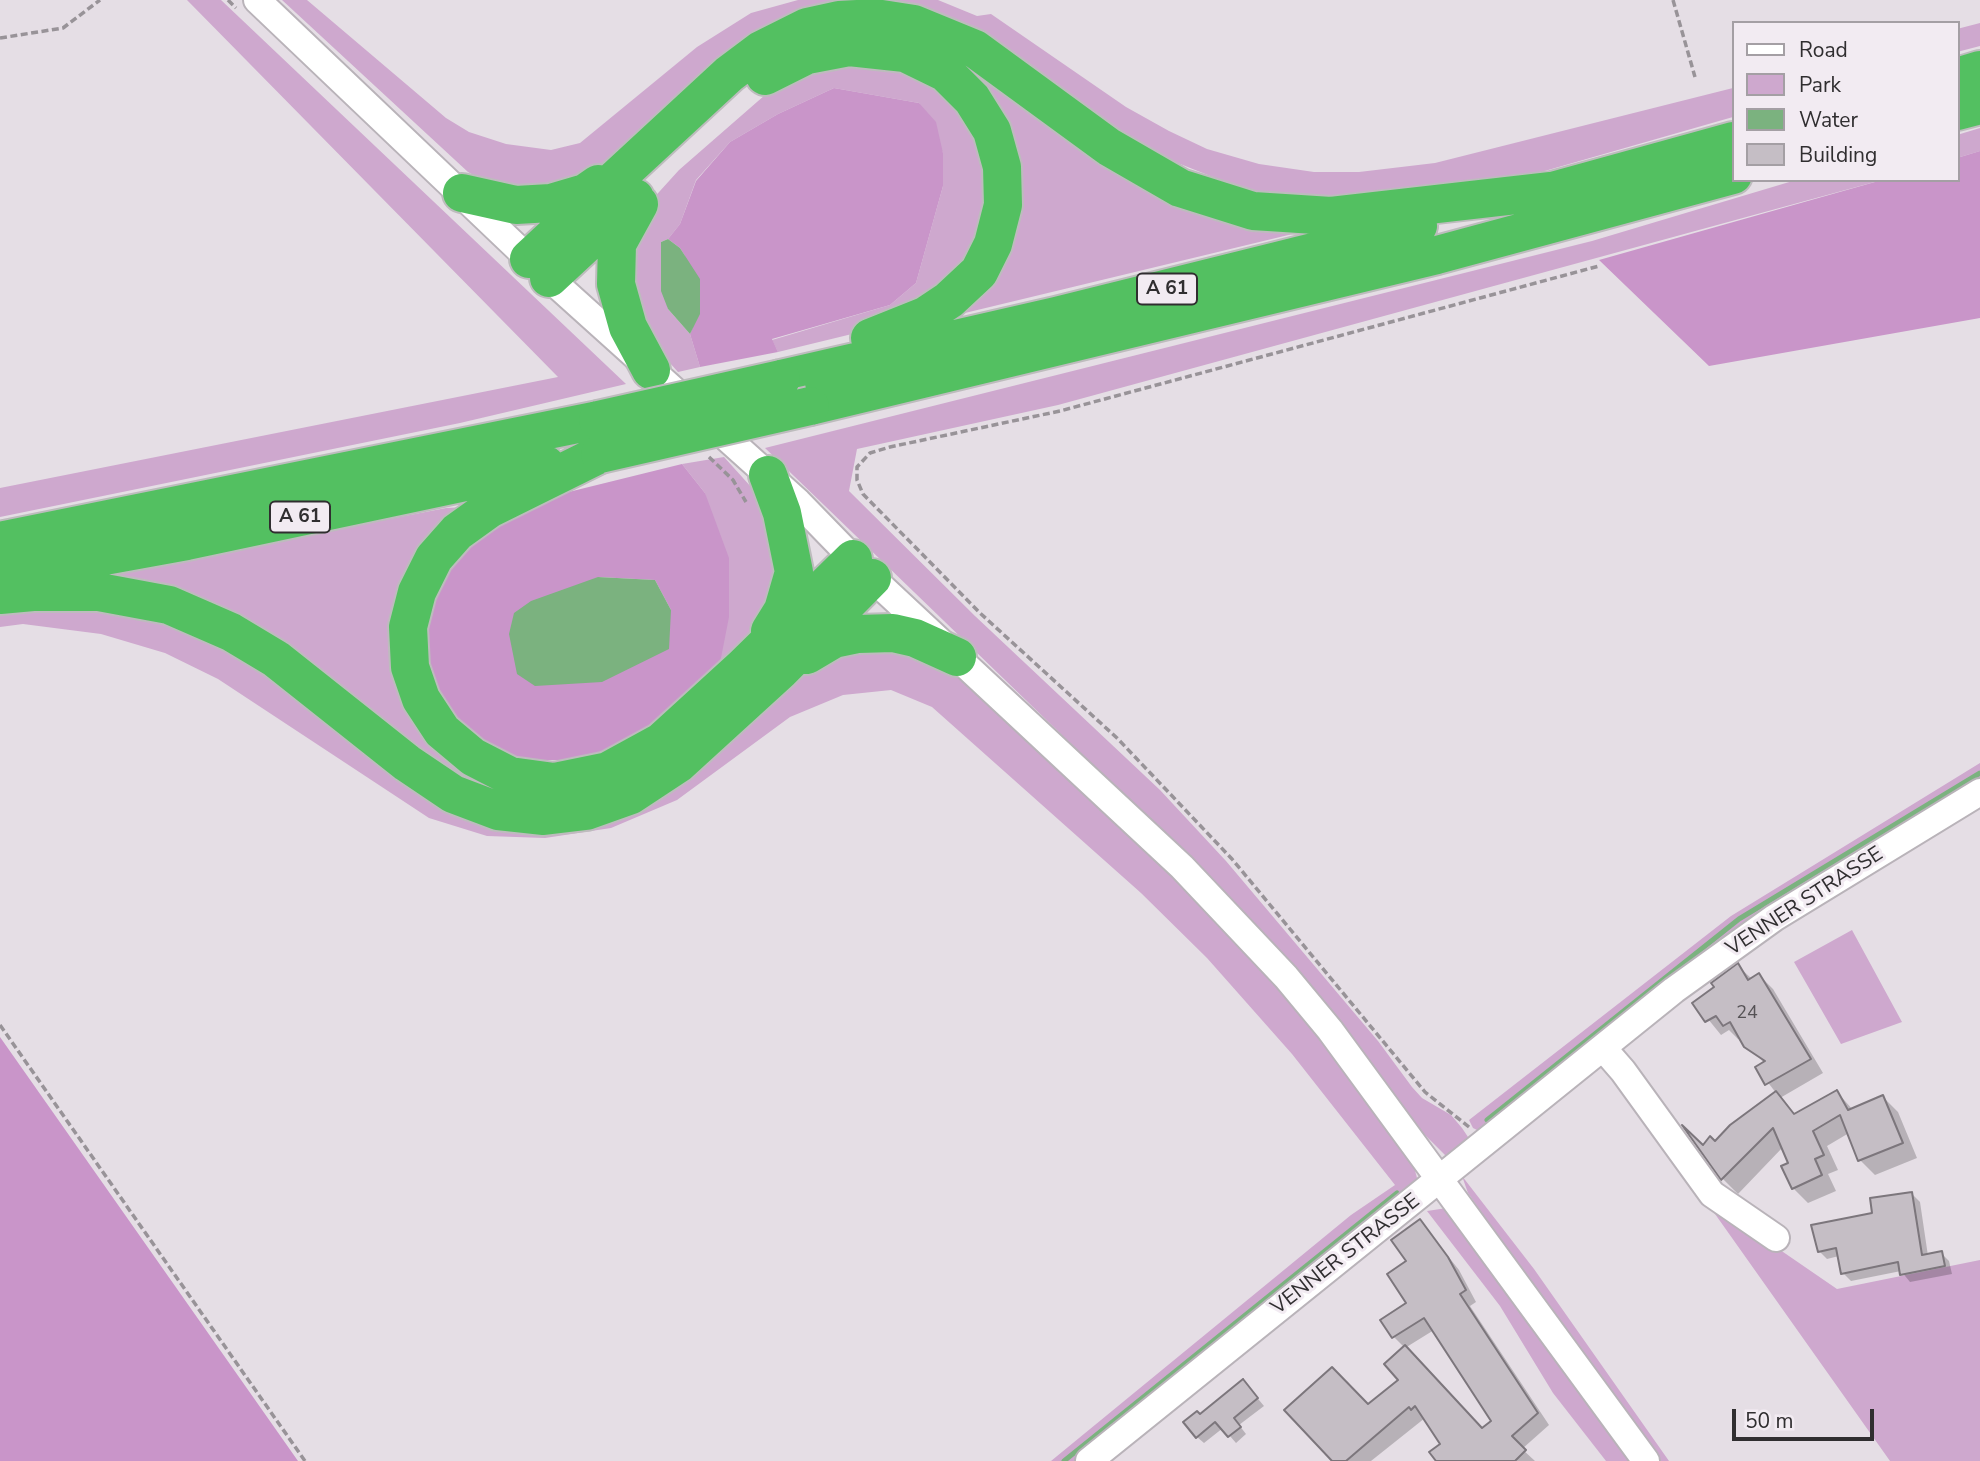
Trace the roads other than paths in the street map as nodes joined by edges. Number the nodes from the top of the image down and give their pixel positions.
1 (257, 0) edge
2 (1980, 70) edge
3 (1959, 76) edge
4 (1980, 105) edge
5 (1959, 110) edge
6 (1731, 142) edge
7 (653, 164) junction
8 (1731, 176) edge
9 (1551, 191) junction
10 (462, 192) junction
11 (539, 269) junction
12 (651, 370) junction
13 (780, 379) junction
14 (599, 437) junction
15 (768, 475) junction
16 (0, 541) edge
17 (863, 569) junction
18 (0, 575) edge
19 (0, 596) edge
20 (957, 657) junction
21 (743, 667) junction
22 (781, 670) junction
23 (1980, 792) edge
24 (1603, 1048) junction
25 (1441, 1178) junction
26 (1776, 1238) dead end
27 (1089, 1461) edge
28 (1646, 1461) edge

1 - 10 street
2 - 3 highway
4 - 5 highway
6 - 9 highway, A 61
7 - 9 highway
7 - 10 highway
7 - 11 highway
7 - 12 highway
7 - 13 highway
8 - 14 highway, A 61, bridge
9 - 13 highway, A 61
10 - 11 street
11 - 12 street
12 - 15 street
13 - 14 highway, A 61, bridge
14 - 16 highway, A 61
14 - 18 highway, A 61
14 - 21 highway
15 - 17 street
15 - 21 highway
17 - 20 street
17 - 21 highway
17 - 22 highway
19 - 22 highway
20 - 22 highway
20 - 25 street
23 - 24 street, VENNER STRASSE
24 - 25 street, VENNER STRASSE
24 - 26 street
25 - 27 street, VENNER STRASSE
25 - 28 street

